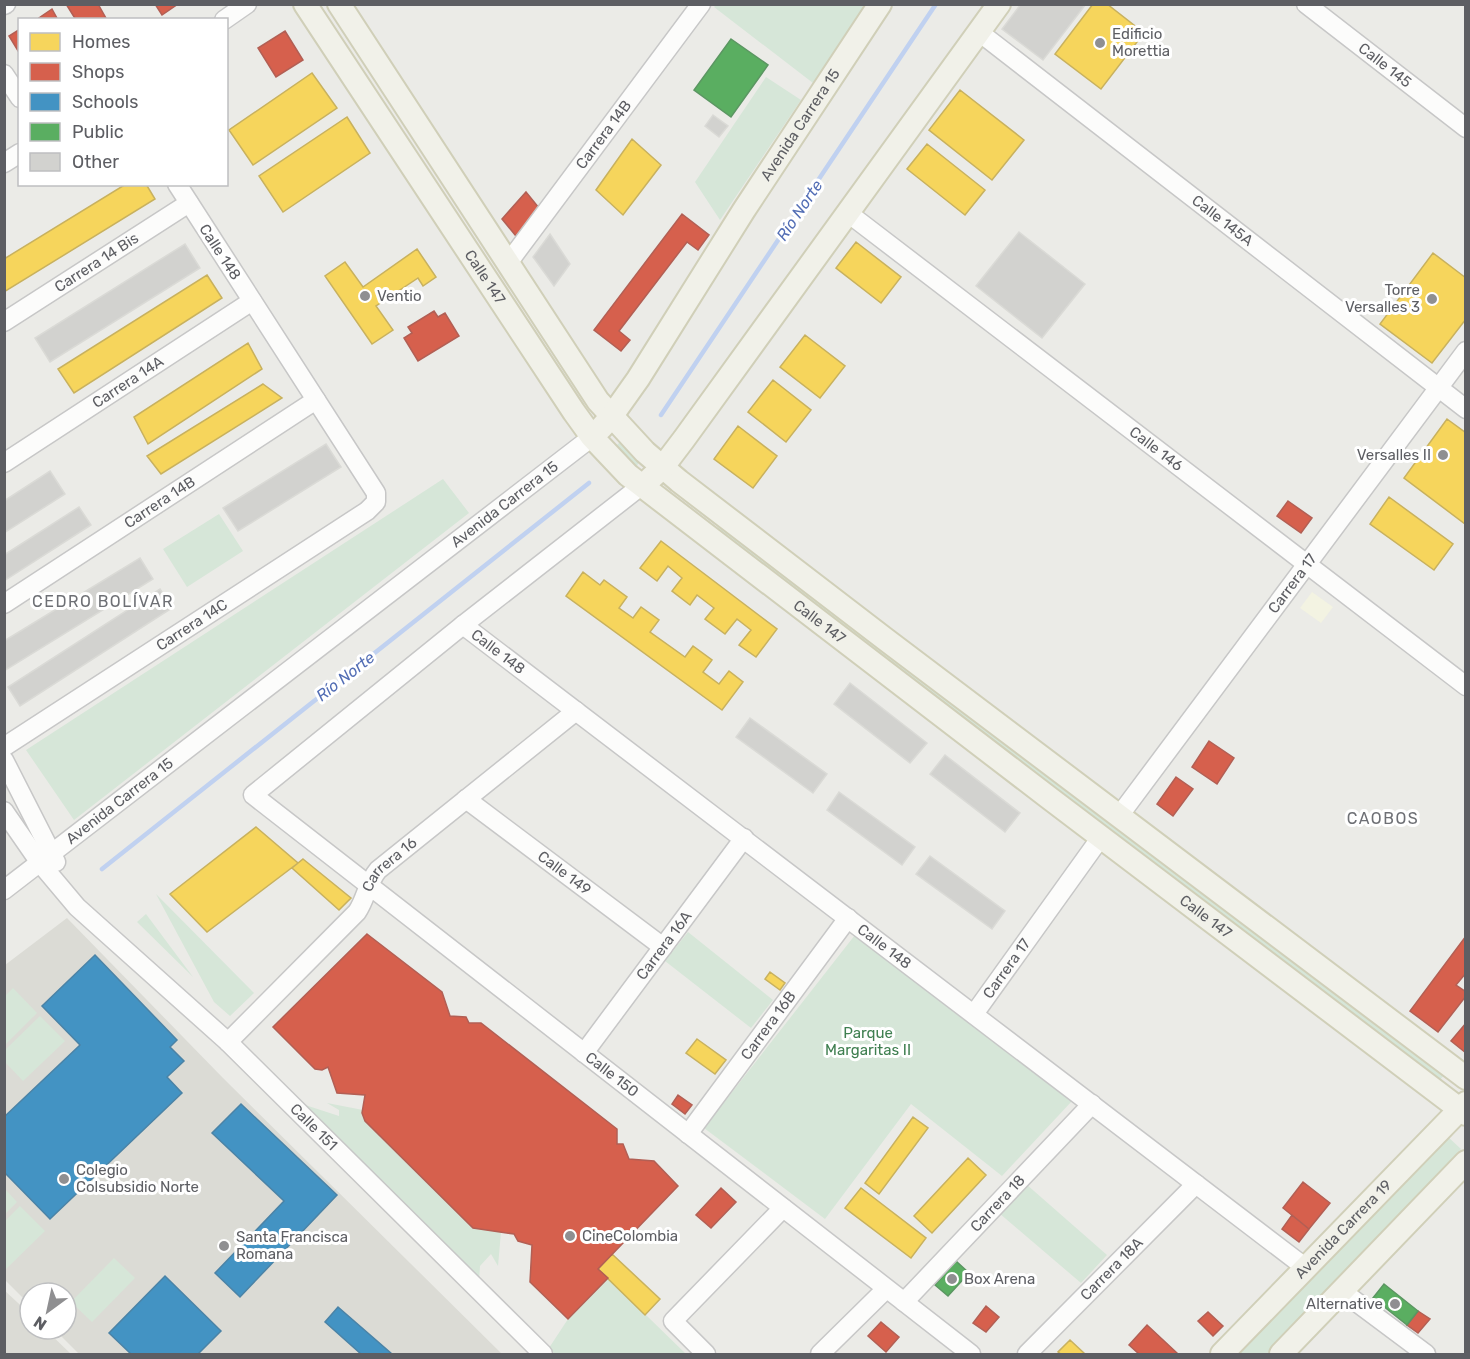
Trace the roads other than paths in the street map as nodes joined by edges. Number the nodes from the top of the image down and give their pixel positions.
1 (248, 4) edge
2 (305, 4) edge
3 (339, 4) edge
4 (880, 4) edge
5 (999, 4) edge
6 (1306, 4) edge
7 (694, 8) edge
8 (228, 18) edge
9 (979, 32) junction
10 (4, 74) edge
11 (18, 95) edge
12 (1466, 128) edge
13 (18, 154) edge
14 (4, 163) edge
15 (178, 186) edge
16 (189, 203) junction
17 (848, 213) junction
18 (508, 263) junction
19 (252, 301) junction
20 (4, 322) edge
21 (1466, 351) edge
22 (1438, 388) junction
23 (316, 399) junction
24 (1466, 409) edge
25 (611, 417) junction
26 (592, 437) junction
27 (4, 464) edge
28 (662, 468) junction
29 (640, 486) junction
30 (376, 502) joint
31 (1306, 564) junction
32 (4, 604) edge
33 (463, 625) junction
34 (1466, 686) edge
35 (576, 711) junction
36 (4, 747) edge
37 (4, 760) edge
38 (466, 800) junction
39 (4, 812) edge
40 (1119, 816) junction
41 (1101, 837) junction
42 (744, 838) junction
43 (46, 858) junction
44 (369, 885) junction
45 (4, 890) edge
46 (848, 918) junction
47 (663, 947) junction
48 (974, 1014) junction
49 (228, 1042) junction
50 (584, 1053) junction
51 (1466, 1078) edge
52 (1092, 1104) junction
53 (1464, 1109) edge
54 (688, 1134) junction
55 (1466, 1162) edge
56 (1196, 1184) junction
57 (783, 1208) junction
58 (1306, 1268) junction
59 (886, 1289) junction
60 (1343, 1292) junction
61 (904, 1302) junction
62 (543, 1354) edge
63 (706, 1354) edge
64 (820, 1354) edge
65 (971, 1354) edge
66 (1027, 1354) edge
67 (1222, 1354) edge
68 (1281, 1354) edge
69 (1426, 1354) edge

1 - 8 street
2 - 26 main road, Calle 147
3 - 18 main road, Calle 147
4 - 25 main road, Avenida Carrera 15
5 - 9 main road
6 - 12 street, Calle 145
7 - 18 street, Carrera 14B
9 - 17 main road
9 - 22 street, Calle 145A
10 - 11 street
13 - 14 street
15 - 16 street, Calle 148
16 - 19 street, Calle 148
16 - 20 street, Carrera 14 Bis
17 - 28 main road
17 - 31 street, Calle 146
18 - 25 main road, Calle 147
19 - 23 street, Calle 148
19 - 27 street, Carrera 14A
21 - 22 street, Carrera 17
22 - 24 street, Calle 145A
22 - 31 street, Carrera 17
23 - 30 street, Calle 148
23 - 32 street, Carrera 14B
25 - 26 main road, Avenida Carrera 15
25 - 28 main road, Calle 147
26 - 29 main road, Calle 147
26 - 43 street, Avenida Carrera 15
28 - 29 main road
28 - 40 main road, Calle 147
29 - 33 street
29 - 41 main road, Calle 147
30 - 36 street, Carrera 14C
31 - 34 street, Calle 146
31 - 40 street, Carrera 17
33 - 35 street, Calle 148
33 - 44 street, Calle 150
35 - 38 street, Carrera 16
35 - 42 street, Calle 148
37 - 43 street, Calle 151
38 - 44 street, Carrera 16
38 - 47 street, Calle 149
39 - 43 street, Calle 151
40 - 51 main road, Calle 147
41 - 48 street, Carrera 17
41 - 53 main road, Calle 147
42 - 46 street, Calle 148
42 - 47 street, Carrera 16A
43 - 45 street, Avenida Carrera 15
43 - 49 street, Calle 151
44 - 49 street, Carrera 16
44 - 50 street, Calle 150
46 - 48 street, Calle 148
46 - 54 street, Carrera 16B
47 - 50 street, Carrera 16A
48 - 52 street, Calle 148
49 - 62 street, Calle 151
50 - 54 street, Calle 150
52 - 56 street, Calle 148
52 - 61 street, Carrera 18
53 - 58 main road, Avenida Carrera 19
54 - 57 street, Calle 150
55 - 60 main road
56 - 58 street, Calle 148
56 - 66 street, Carrera 18A
57 - 59 street, Calle 150
57 - 63 street
58 - 67 main road, Avenida Carrera 19
59 - 61 street, Calle 150
59 - 64 street
60 - 68 main road
60 - 69 street
61 - 65 street, Calle 150

